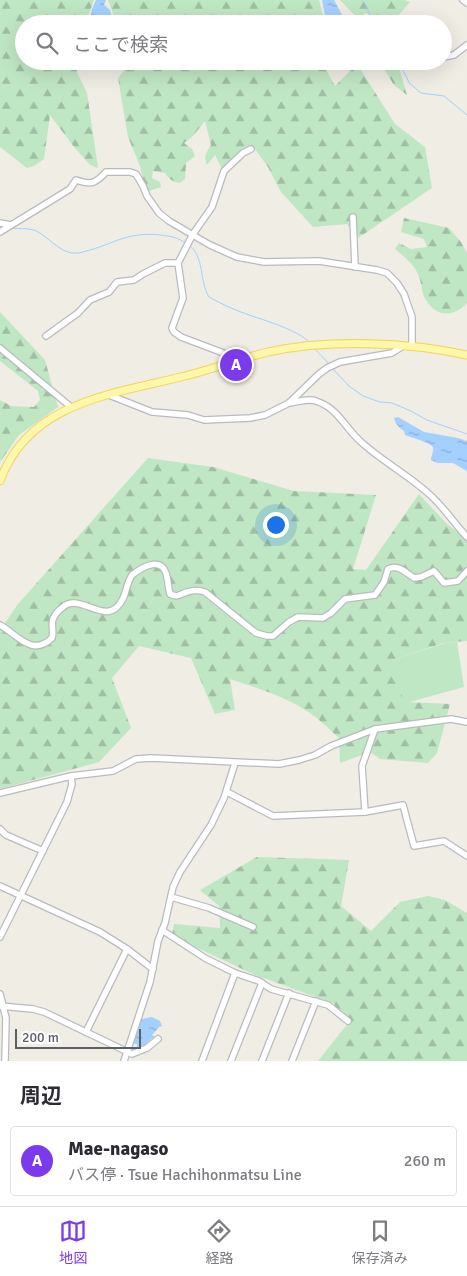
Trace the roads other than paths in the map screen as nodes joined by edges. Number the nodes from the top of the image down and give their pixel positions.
1 (463, 0) edge
2 (467, 3) edge
3 (467, 45) edge
4 (452, 55) edge
5 (250, 149) dead end
6 (353, 217) dead end
7 (0, 223) edge
8 (11, 225) junction
9 (0, 232) edge
10 (193, 234) junction
11 (178, 263) junction
12 (355, 267) junction
13 (46, 336) dead end
14 (403, 346) junction
15 (412, 346) junction
16 (0, 348) edge
17 (467, 355) edge
18 (242, 360) junction
19 (108, 395) junction
20 (289, 403) junction
21 (71, 407) junction
22 (0, 481) edge
23 (467, 537) edge
24 (467, 571) edge
25 (0, 625) edge
26 (467, 722) edge
27 (375, 729) junction
28 (235, 763) junction
29 (71, 776) junction
30 (0, 793) edge
31 (229, 793) dead end
32 (365, 812) junction
33 (0, 829) edge
34 (42, 851) junction
35 (467, 856) edge
36 (0, 886) edge
37 (20, 896) junction
38 (171, 897) junction
39 (253, 927) dead end
40 (162, 930) junction
41 (0, 937) edge
42 (127, 949) junction
43 (153, 969) junction
44 (236, 973) junction
45 (262, 982) junction
46 (289, 993) junction
47 (0, 994) edge
48 (316, 1001) junction
49 (2, 1006) edge
50 (348, 1021) dead end
51 (86, 1032) junction
52 (158, 1039) dead end
53 (127, 1052) junction
54 (5, 1061) edge
55 (124, 1061) edge
56 (202, 1061) edge
57 (231, 1061) edge
58 (262, 1061) edge
59 (292, 1061) edge

1 - 2 street
3 - 4 street
5 - 10 street
6 - 12 street
7 - 8 street
8 - 9 street
8 - 10 street
10 - 11 street
10 - 12 street
11 - 13 street
11 - 18 street
12 - 15 street
14 - 15 main road
14 - 18 main road
14 - 20 street
15 - 17 main road
16 - 21 street
18 - 19 main road
19 - 20 street
19 - 21 main road
20 - 23 street
21 - 22 main road
24 - 25 street
26 - 27 street
27 - 28 street
27 - 32 street
28 - 29 street
28 - 38 street
29 - 30 street
29 - 34 street
31 - 32 street
32 - 35 street
33 - 34 street
34 - 37 street
36 - 37 street
37 - 41 street
37 - 42 street
38 - 39 street
38 - 40 street
40 - 43 street
40 - 44 street
42 - 43 street
42 - 51 street
43 - 53 street
44 - 45 street
44 - 56 street
45 - 46 street
45 - 57 street
46 - 48 street
46 - 58 street
47 - 49 street
48 - 50 street
48 - 59 street
49 - 51 street
49 - 54 street
51 - 53 street
52 - 53 street
53 - 55 street

